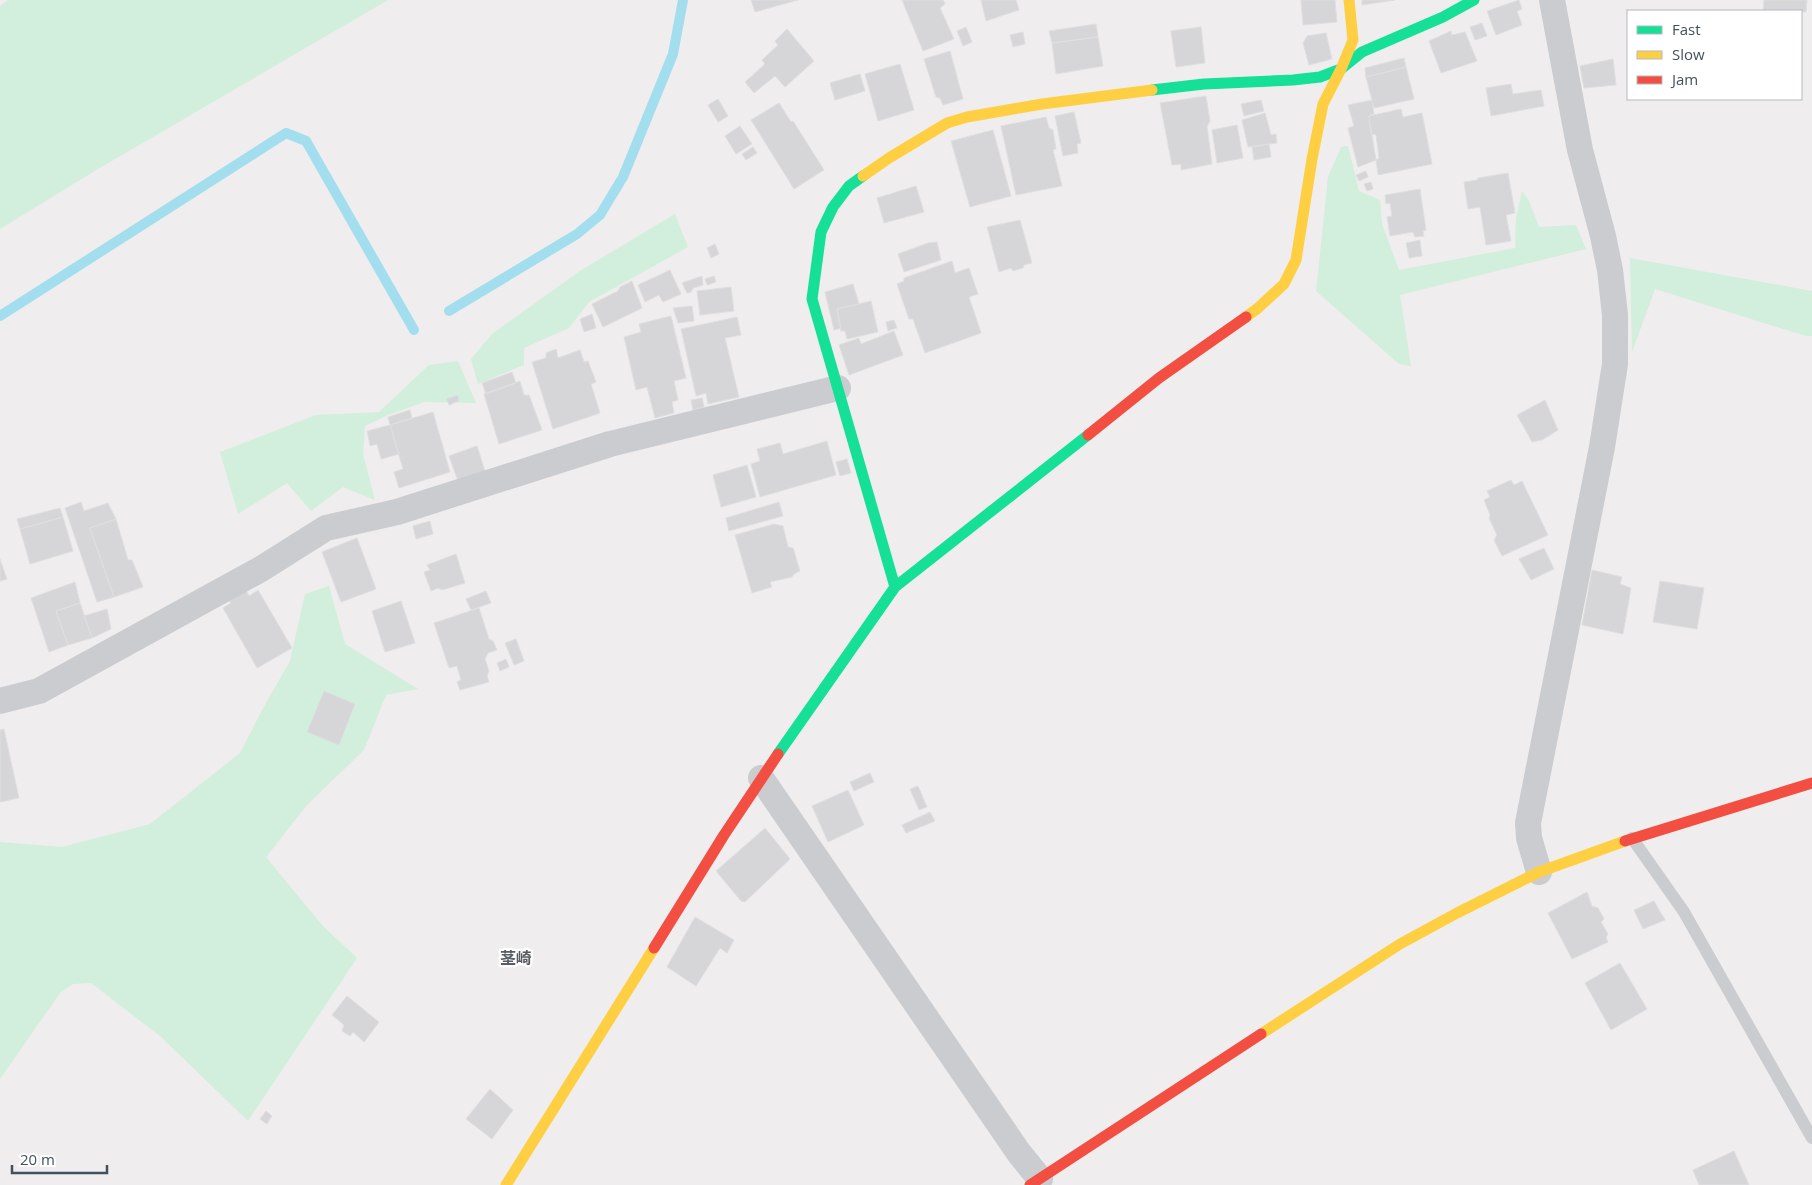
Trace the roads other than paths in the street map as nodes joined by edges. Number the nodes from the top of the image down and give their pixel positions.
1 (1349, 0) edge
2 (1474, 0) edge
3 (1552, 0) edge
4 (1341, 69) junction
5 (838, 388) junction
6 (895, 587) junction
7 (0, 701) edge
8 (761, 778) junction
9 (1812, 783) edge
10 (1632, 838) junction
11 (1539, 872) junction
12 (1812, 1138) edge
13 (1035, 1182) edge
14 (506, 1185) edge

1 - 4 street
2 - 4 street
3 - 11 street
4 - 5 street
4 - 6 street
5 - 6 street
5 - 7 street
6 - 8 street
8 - 13 street
8 - 14 street
9 - 10 street
10 - 11 street
10 - 12 lane
11 - 13 street

